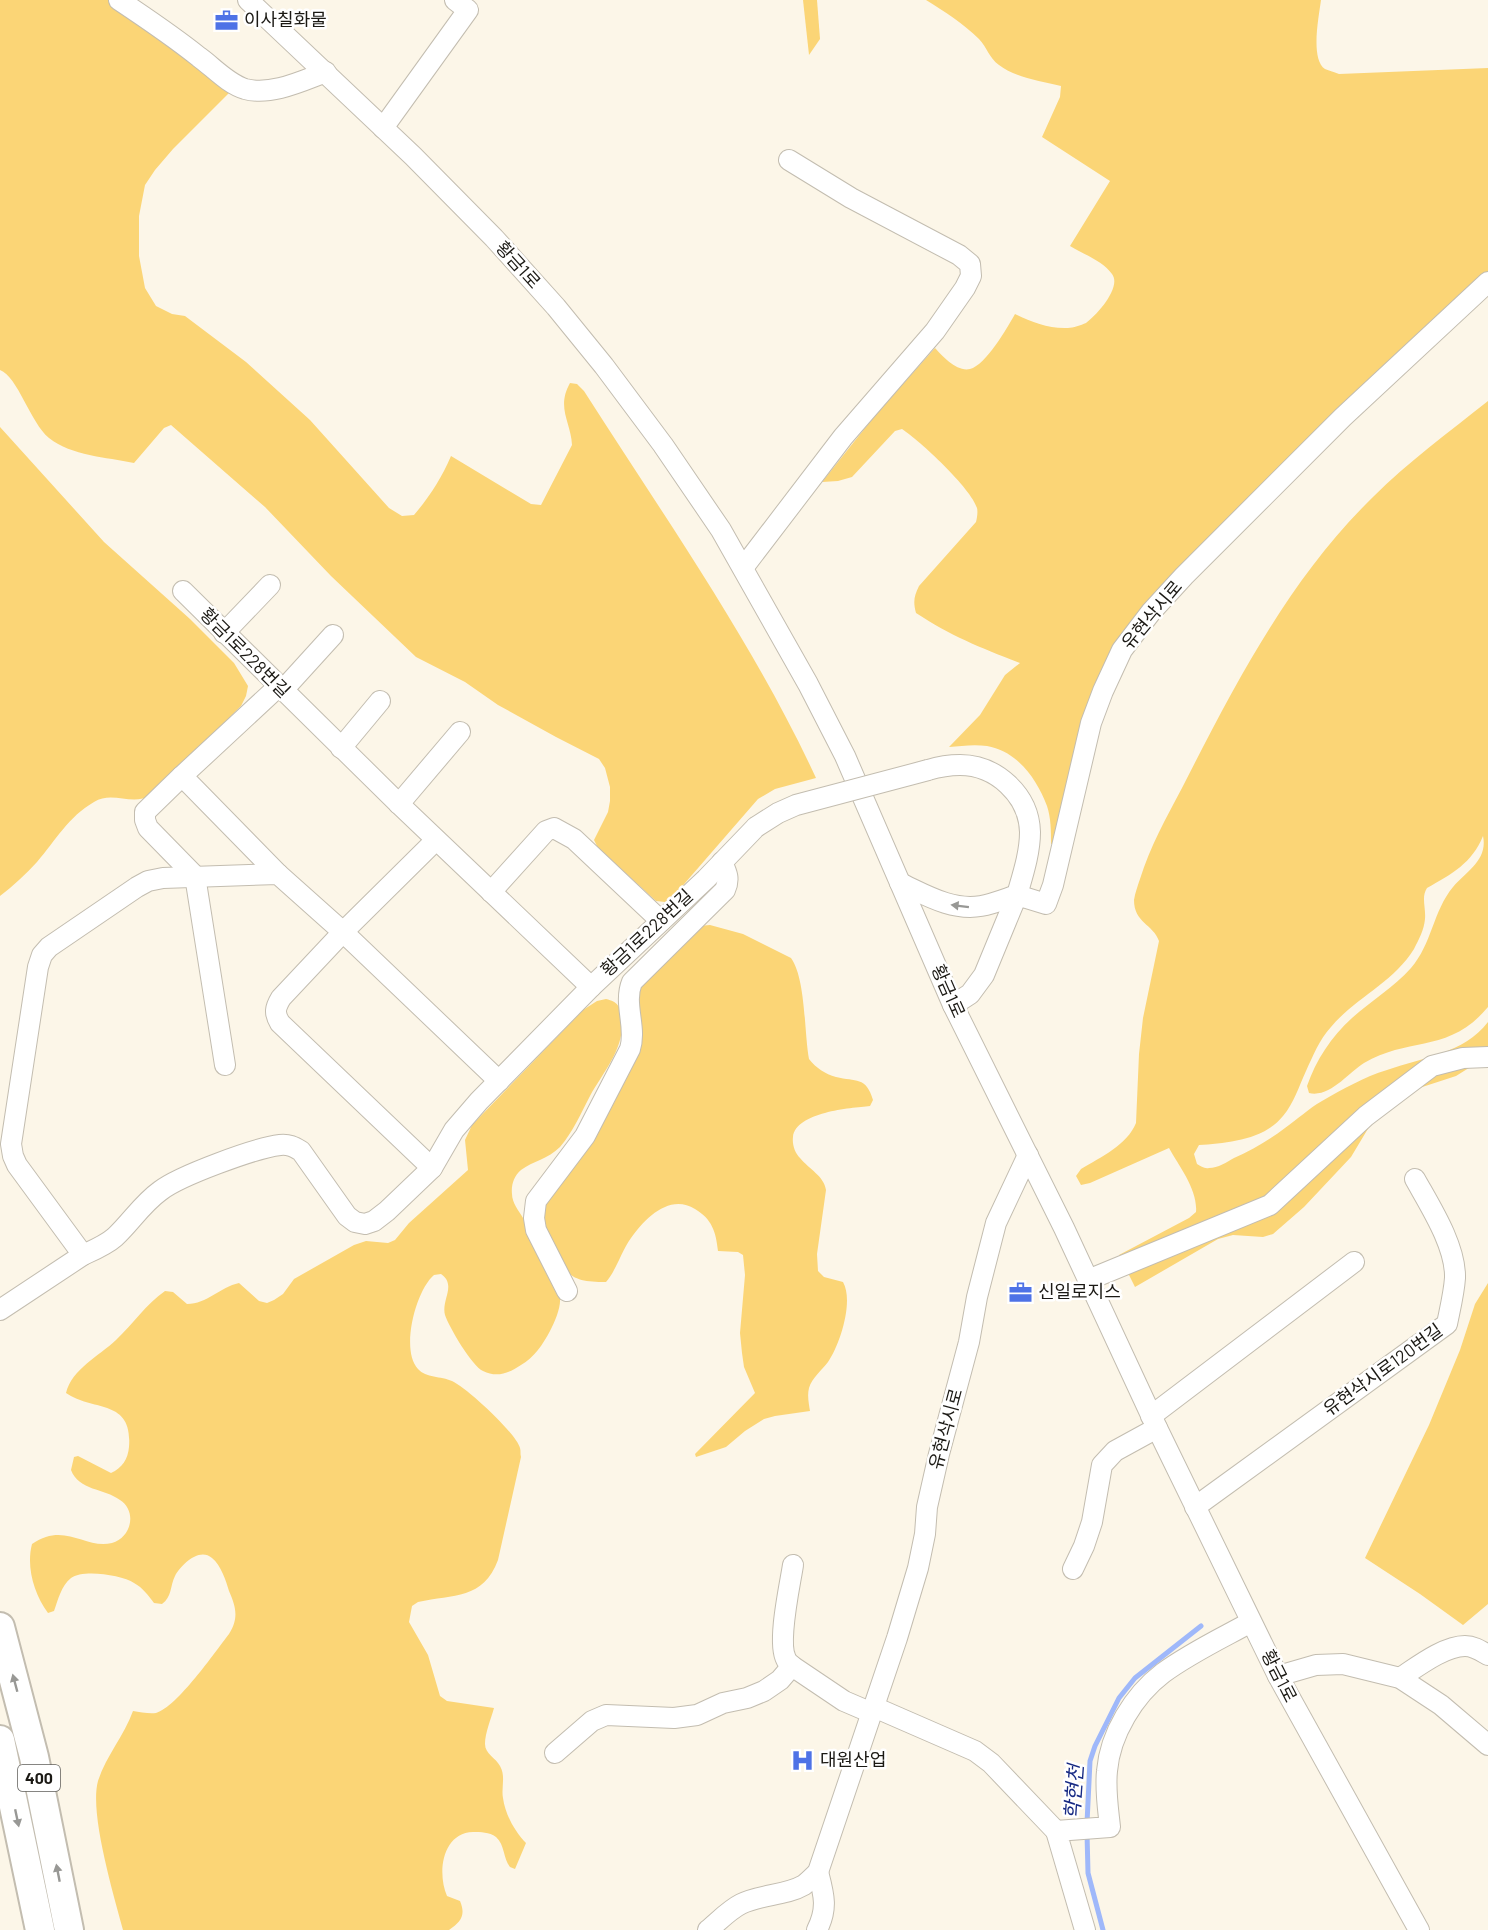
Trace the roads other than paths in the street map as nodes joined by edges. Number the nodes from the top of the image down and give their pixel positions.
1 (119, 0) edge
2 (248, 0) edge
3 (455, 0) edge
4 (326, 72) junction
5 (383, 128) junction
6 (789, 160) dead end
7 (1488, 282) edge
8 (743, 568) junction
9 (270, 585) dead end
10 (183, 591) dead end
11 (224, 633) junction
12 (333, 635) dead end
13 (281, 688) junction
14 (380, 701) dead end
15 (460, 732) dead end
16 (341, 748) junction
17 (182, 776) junction
18 (399, 804) junction
19 (436, 840) junction
20 (722, 862) junction
21 (278, 874) junction
22 (195, 876) junction
23 (900, 883) junction
24 (491, 892) junction
25 (1017, 895) junction
26 (661, 921) junction
27 (344, 932) junction
28 (591, 987) junction
29 (953, 1005) junction
30 (1488, 1057) edge
31 (225, 1065) dead end
32 (499, 1081) junction
33 (1028, 1155) junction
34 (432, 1168) junction
35 (1415, 1179) dead end
36 (83, 1255) junction
37 (1354, 1262) dead end
38 (1088, 1280) junction
39 (567, 1291) dead end
40 (0, 1310) edge
41 (1154, 1422) junction
42 (1195, 1507) junction
43 (793, 1565) dead end
44 (1073, 1569) dead end
45 (1251, 1622) junction
46 (0, 1627) edge
47 (1488, 1654) edge
48 (792, 1666) junction
49 (1278, 1676) junction
50 (1400, 1678) junction
51 (873, 1710) junction
52 (0, 1740) edge
53 (1488, 1745) edge
54 (555, 1753) dead end
55 (1065, 1830) junction
56 (818, 1872) junction
57 (40, 1930) edge
58 (69, 1930) edge
59 (708, 1930) edge
60 (817, 1930) edge
61 (1085, 1930) edge
62 (1419, 1930) edge

1 - 4 street
2 - 4 street, 황금1로
3 - 5 street
4 - 5 street, 황금1로
5 - 8 street, 황금1로
6 - 8 street
7 - 25 street, 유현삭시로
8 - 23 street, 황금1로
9 - 11 street
10 - 11 street, 황금1로228번길
11 - 13 street, 황금1로228번길
12 - 13 street
13 - 16 street, 황금1로228번길
13 - 17 street
14 - 16 street
15 - 18 street
16 - 18 street, 황금1로228번길
17 - 21 street
17 - 22 street
18 - 19 street, 황금1로228번길
19 - 24 street, 황금1로228번길
19 - 27 street
20 - 25 street, 황금1로228번길, bridge
20 - 26 street, 황금1로228번길
20 - 39 street
21 - 22 street
21 - 27 street
22 - 31 street
22 - 36 street
25 -> 23 street
23 - 29 street, 황금1로
24 - 26 street
24 - 28 street, 황금1로228번길
25 - 29 street
26 - 28 street, 황금1로228번길
27 - 32 street
27 - 34 street
28 - 32 street
29 - 33 street, 황금1로
30 - 38 street
32 - 34 street
33 - 38 street, 황금1로
33 - 51 street, 유현삭시로
34 - 36 street
35 - 42 street, 유현삭시로120번길
36 - 40 street
37 - 41 street
38 - 41 street, 황금1로
41 - 42 street, 황금1로
41 - 44 street
42 - 45 street, 황금1로
43 - 48 street
45 - 49 street, 황금1로
45 - 55 street
58 -> 46 highway, 400
47 - 50 street
48 - 51 street
48 - 54 street
49 - 50 street
49 - 62 street, 황금1로
50 - 53 street
51 - 55 street
51 - 56 street, 유현삭시로
52 -> 57 highway, 400
55 - 61 street
56 - 59 street
56 - 60 street

